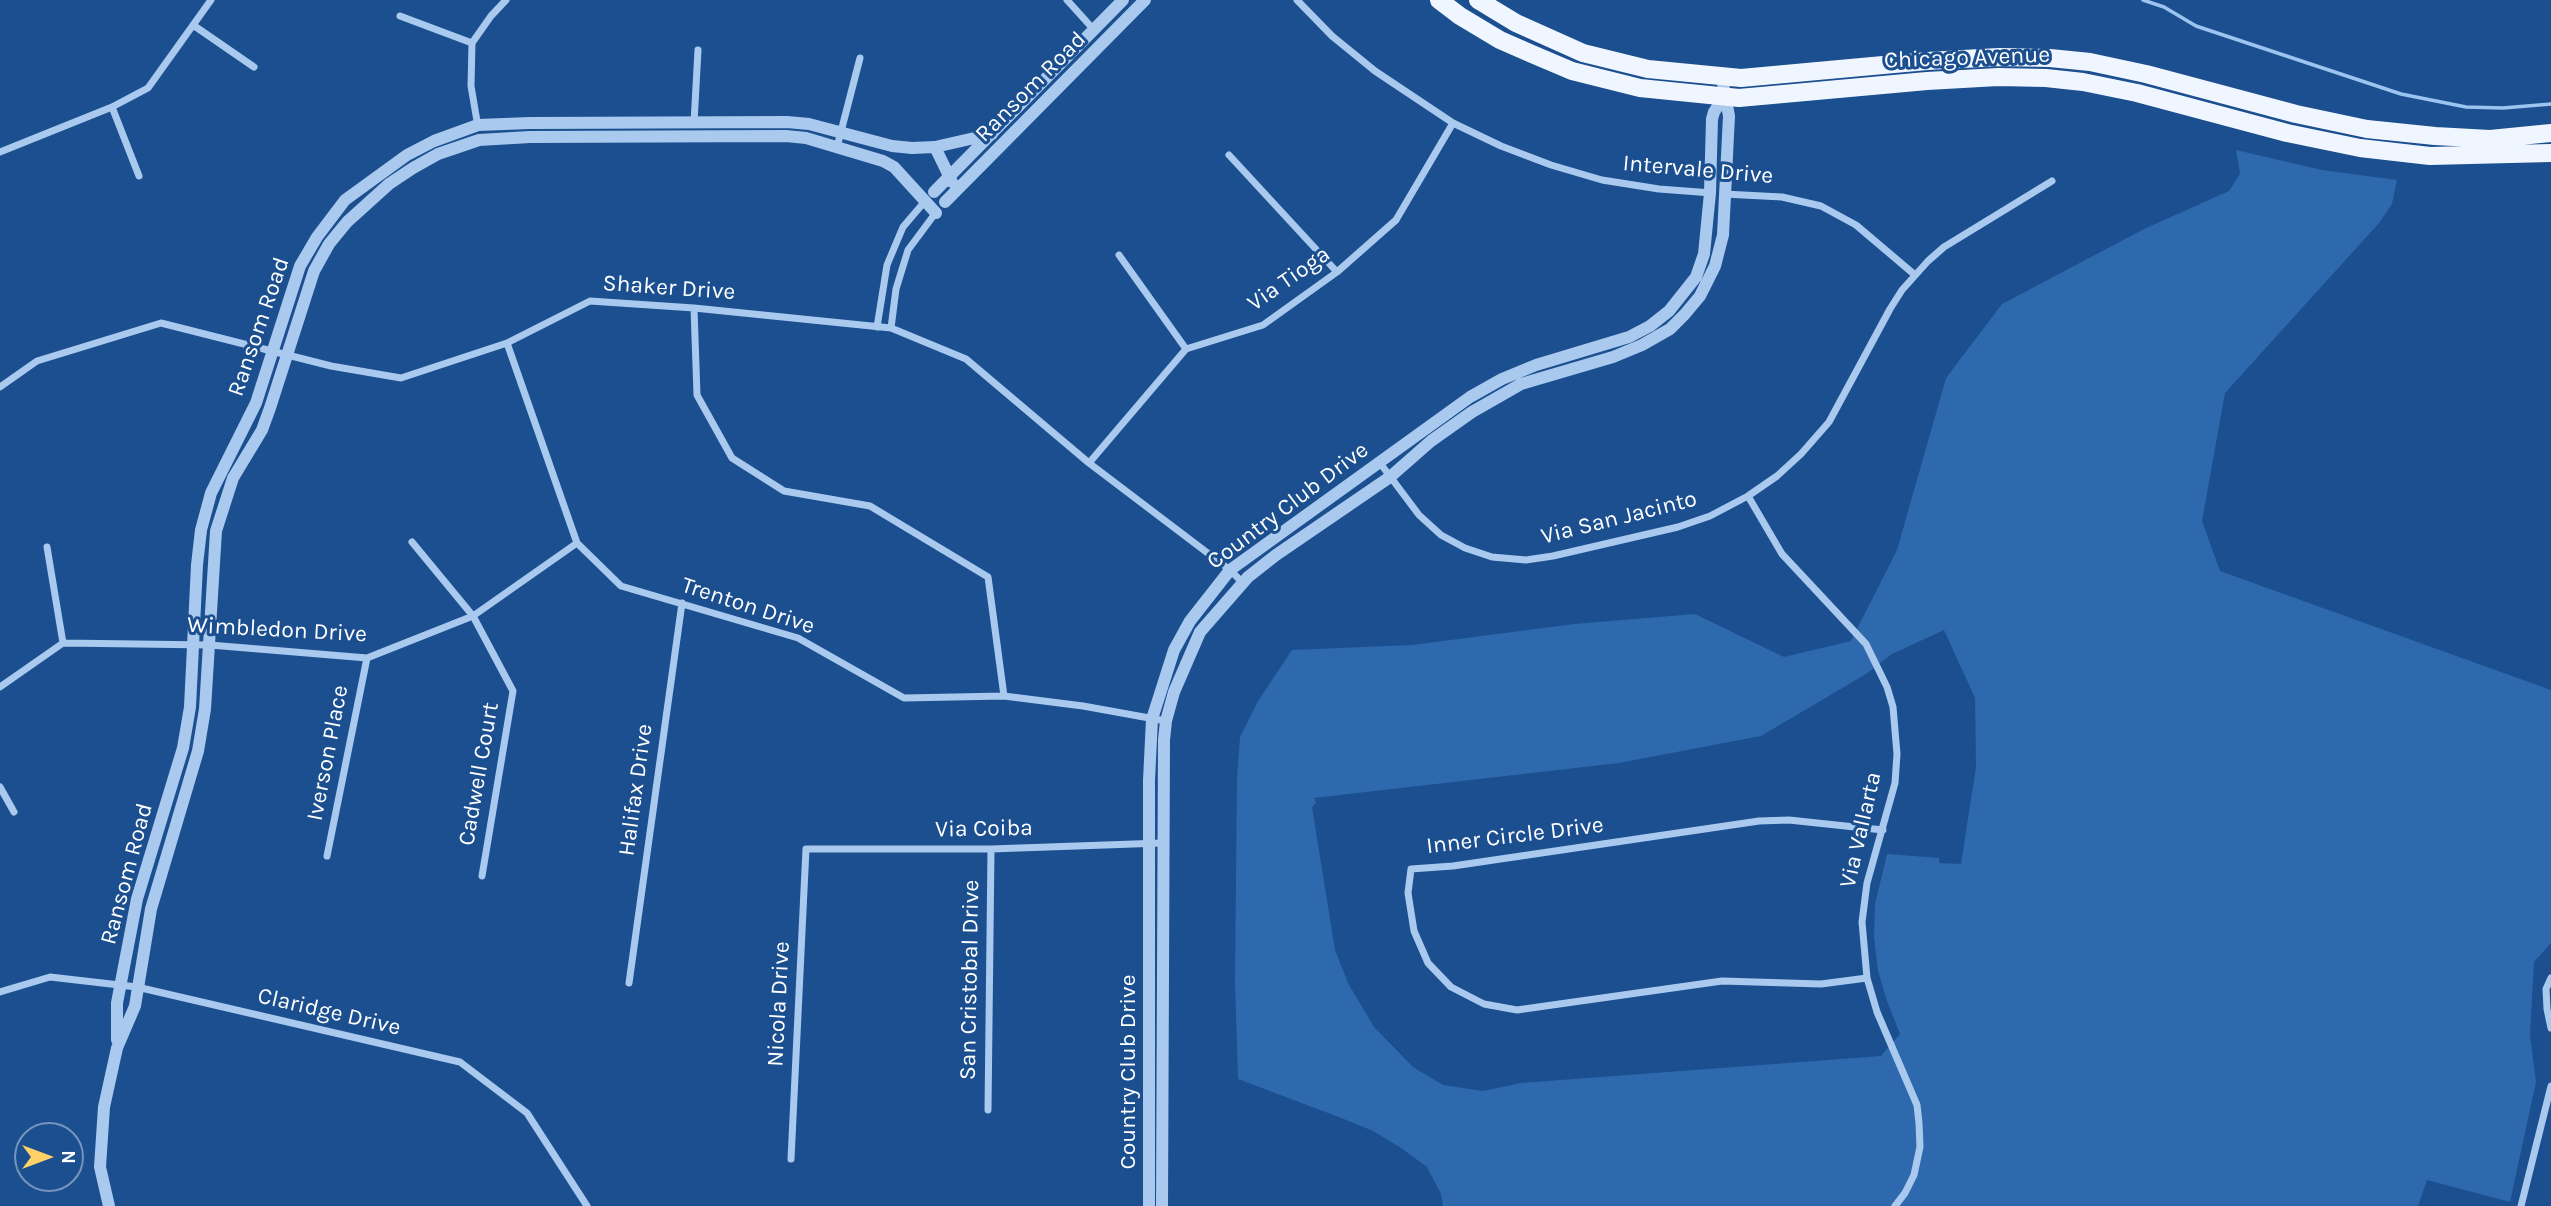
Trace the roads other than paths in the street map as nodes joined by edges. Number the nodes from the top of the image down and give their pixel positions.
1 (211, 0) edge
2 (506, 0) edge
3 (1067, 0) edge
4 (1123, 0) edge
5 (1145, 0) edge
6 (1297, 0) edge
7 (1439, 0) edge
8 (1478, 0) edge
9 (400, 16) dead end
10 (193, 25) junction
11 (1095, 30) junction
12 (1105, 42) junction
13 (472, 43) junction
14 (698, 50) dead end
15 (860, 58) dead end
16 (254, 67) dead end
17 (1722, 78) junction
18 (1724, 97) junction
19 (112, 107) junction
20 (694, 123) junction
21 (1453, 123) junction
22 (478, 125) junction
23 (840, 133) junction
24 (2551, 133) edge
25 (992, 134) junction
26 (693, 137) junction
27 (479, 140) junction
28 (837, 147) junction
29 (935, 147) junction
30 (0, 152) edge
31 (2551, 153) edge
32 (1229, 155) dead end
33 (138, 176) dead end
34 (950, 176) junction
35 (2052, 181) dead end
36 (956, 192) junction
37 (1710, 193) junction
38 (1726, 194) junction
39 (929, 197) junction
40 (945, 202) joint
41 (936, 212) junction
42 (1119, 255) dead end
43 (1337, 272) junction
44 (1915, 275) junction
45 (694, 308) junction
46 (877, 327) junction
47 (891, 328) junction
48 (507, 343) junction
49 (1186, 349) junction
50 (280, 352) junction
51 (0, 387) edge
52 (1089, 463) junction
53 (1380, 463) junction
54 (1390, 477) junction
55 (1748, 496) junction
56 (412, 542) dead end
57 (577, 543) junction
58 (47, 547) dead end
59 (1230, 570) junction
60 (1242, 582) junction
61 (682, 603) junction
62 (473, 616) junction
63 (63, 643) junction
64 (192, 644) junction
65 (210, 645) junction
66 (367, 658) junction
67 (0, 687) edge
68 (1004, 696) junction
69 (1152, 719) junction
70 (1166, 721) junction
71 (0, 787) edge
72 (13, 812) dead end
73 (1883, 830) junction
74 (1156, 842) junction
75 (806, 849) joint
76 (991, 849) junction
77 (327, 856) dead end
78 (482, 876) dead end
79 (1867, 978) junction
80 (2551, 978) edge
81 (629, 983) dead end
82 (122, 985) junction
83 (137, 988) junction
84 (0, 992) edge
85 (2551, 1028) edge
86 (117, 1048) junction
87 (2551, 1086) edge
88 (988, 1110) dead end
89 (791, 1159) dead end
90 (109, 1206) edge
91 (587, 1206) edge
92 (1149, 1206) edge
93 (1163, 1206) edge
94 (1895, 1206) edge
95 (2521, 1206) edge

1 - 10 street
2 - 13 street
3 - 11 street
4 - 11 street, Ransom Road
5 - 12 street, Ransom Road
6 - 21 street, Intervale Drive
7 - 18 main road, Chicago Avenue
8 - 17 main road, Chicago Avenue
9 - 13 street
10 - 16 street
10 - 19 street
11 - 12 street
11 - 25 street, Ransom Road
12 - 36 street, Ransom Road
13 - 22 street
14 - 20 street
15 - 23 street
17 - 18 street, Country Club Drive
17 - 24 main road, Chicago Avenue
18 - 31 main road, Chicago Avenue
18 - 37 street, Country Club Drive
18 - 38 street, Country Club Drive
19 - 30 street
19 - 33 street
20 - 22 street, Ransom Road
20 - 23 street, Ransom Road
20 - 26 street
21 - 37 street, Intervale Drive
21 - 43 street, Via Tioga
22 - 27 street
22 - 50 street, Ransom Road
23 - 28 street
23 - 29 street, Ransom Road
25 - 29 street, Ransom Road
25 - 34 street, Ransom Road
26 - 27 street, Ransom Road
26 - 28 street, Ransom Road
27 - 50 street, Ransom Road
28 - 39 street, Ransom Road
29 - 34 street
32 - 43 street
34 - 36 street
34 - 39 street, Ransom Road
35 - 44 street, Via San Jacinto
36 - 40 street, Ransom Road
37 - 38 street, Intervale Drive
37 - 53 street, Country Club Drive
38 - 44 street, Intervale Drive
38 - 54 street, Country Club Drive
39 - 41 street, Ransom Road
39 - 46 street
40 - 41 street
41 - 47 street
42 - 49 street
43 - 49 street, Via Tioga
44 - 55 street, Via San Jacinto
45 - 46 street, Shaker Drive
45 - 48 street, Shaker Drive
45 - 68 street
46 - 47 street, Shaker Drive
47 - 52 street, Shaker Drive
48 - 50 street, Shaker Drive
48 - 57 street, Trenton Drive
49 - 52 street
50 - 51 street, Shaker Drive
50 - 64 street, Ransom Road
50 - 65 street, Ransom Road
52 - 59 street, Shaker Drive
53 - 54 street, Via San Jacinto
53 - 59 street, Country Club Drive
54 - 55 street, Via San Jacinto
54 - 60 street, Country Club Drive
55 - 73 street, Via Vallarta
56 - 62 street, Cadwell Court
57 - 61 street, Trenton Drive
57 - 62 street, Wimbledon Drive
58 - 63 street
59 - 60 street, Shaker Drive
59 - 69 street, Country Club Drive
60 - 70 street, Country Club Drive
61 - 68 street, Trenton Drive
61 - 81 street, Halifax Drive
62 - 66 street, Wimbledon Drive
62 - 78 street, Cadwell Court
63 - 64 street, Wimbledon Drive
63 - 67 street
64 - 65 street, Wimbledon Drive
64 - 82 street, Ransom Road
65 - 66 street, Wimbledon Drive
65 - 83 street, Ransom Road
66 - 77 street, Iverson Place
68 - 69 street, Trenton Drive
69 - 70 street, Trenton Drive
69 - 74 street, Country Club Drive
70 - 74 street, Country Club Drive
71 - 72 street
73 - 79 street, Via Vallarta
73 - 79 street, Inner Circle Drive
74 - 76 street, Via Coiba
74 - 92 street, Country Club Drive
74 - 93 street, Country Club Drive
75 - 76 street, Via Coiba
75 - 89 street, Nicola Drive
76 - 88 street, San Cristobal Drive
79 - 94 street, Via Vallarta
80 - 85 street
82 - 83 street, Claridge Drive
82 - 84 street, Claridge Drive
82 - 86 street, Ransom Road
83 - 86 street, Ransom Road
83 - 91 street, Claridge Drive
86 - 90 street, Ransom Road
87 - 95 street

